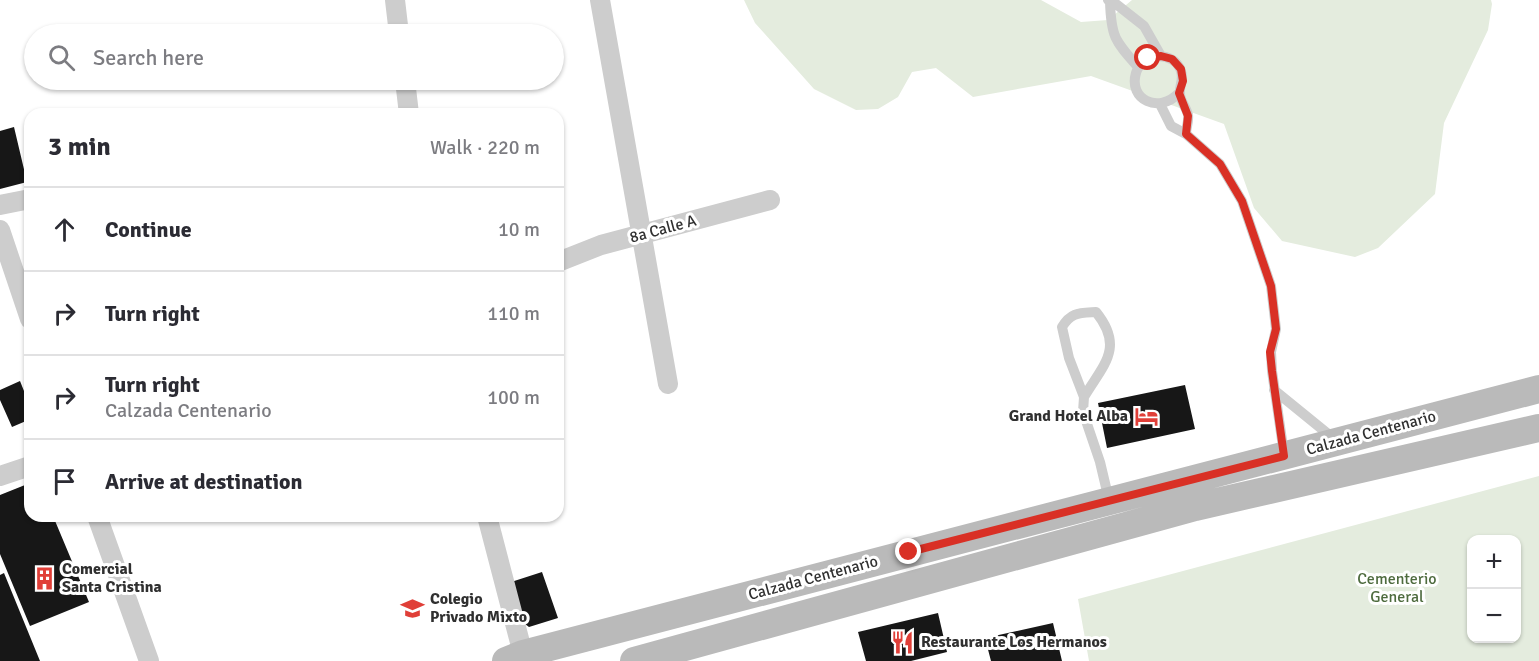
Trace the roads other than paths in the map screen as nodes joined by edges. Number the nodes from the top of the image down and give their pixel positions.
1 (395, 0) edge
2 (600, 0) edge
3 (1110, 0) edge
4 (398, 24) edge
5 (1161, 56) junction
6 (1138, 67) junction
7 (406, 90) edge
8 (1179, 93) junction
9 (1160, 104) junction
10 (408, 108) edge
11 (1186, 134) junction
12 (24, 200) edge
13 (770, 200) dead end
14 (0, 205) edge
15 (0, 230) edge
16 (643, 234) junction
17 (564, 260) edge
18 (24, 301) edge
19 (668, 384) dead end
20 (1539, 389) edge
21 (1274, 390) junction
22 (1084, 397) junction
23 (1539, 428) edge
24 (1338, 442) junction
25 (1284, 456) junction
26 (24, 468) edge
27 (0, 476) edge
28 (1109, 500) junction
29 (99, 522) edge
30 (488, 522) edge
31 (514, 658) edge
32 (149, 661) edge
33 (634, 661) edge

1 - 4 street
2 - 16 street
3 - 5 lane
3 - 6 lane
5 - 6 lane
5 - 8 lane
6 - 9 lane
7 - 10 street
8 - 9 lane
8 - 11 lane
9 - 11 lane
11 - 21 lane
12 - 14 street
13 - 16 street, 8a Calle A
15 - 18 street
16 - 17 street, 8a Calle A
16 - 19 street
20 - 24 main road, Calzada Centenario
21 - 24 lane
21 - 25 lane
22 - 22 lane
22 - 28 lane
23 - 33 main road, Calzada Centenario
24 - 25 main road, Calzada Centenario
25 - 28 main road, Calzada Centenario
26 - 27 street
28 - 31 main road, Calzada Centenario
29 - 32 street
30 - 31 street

